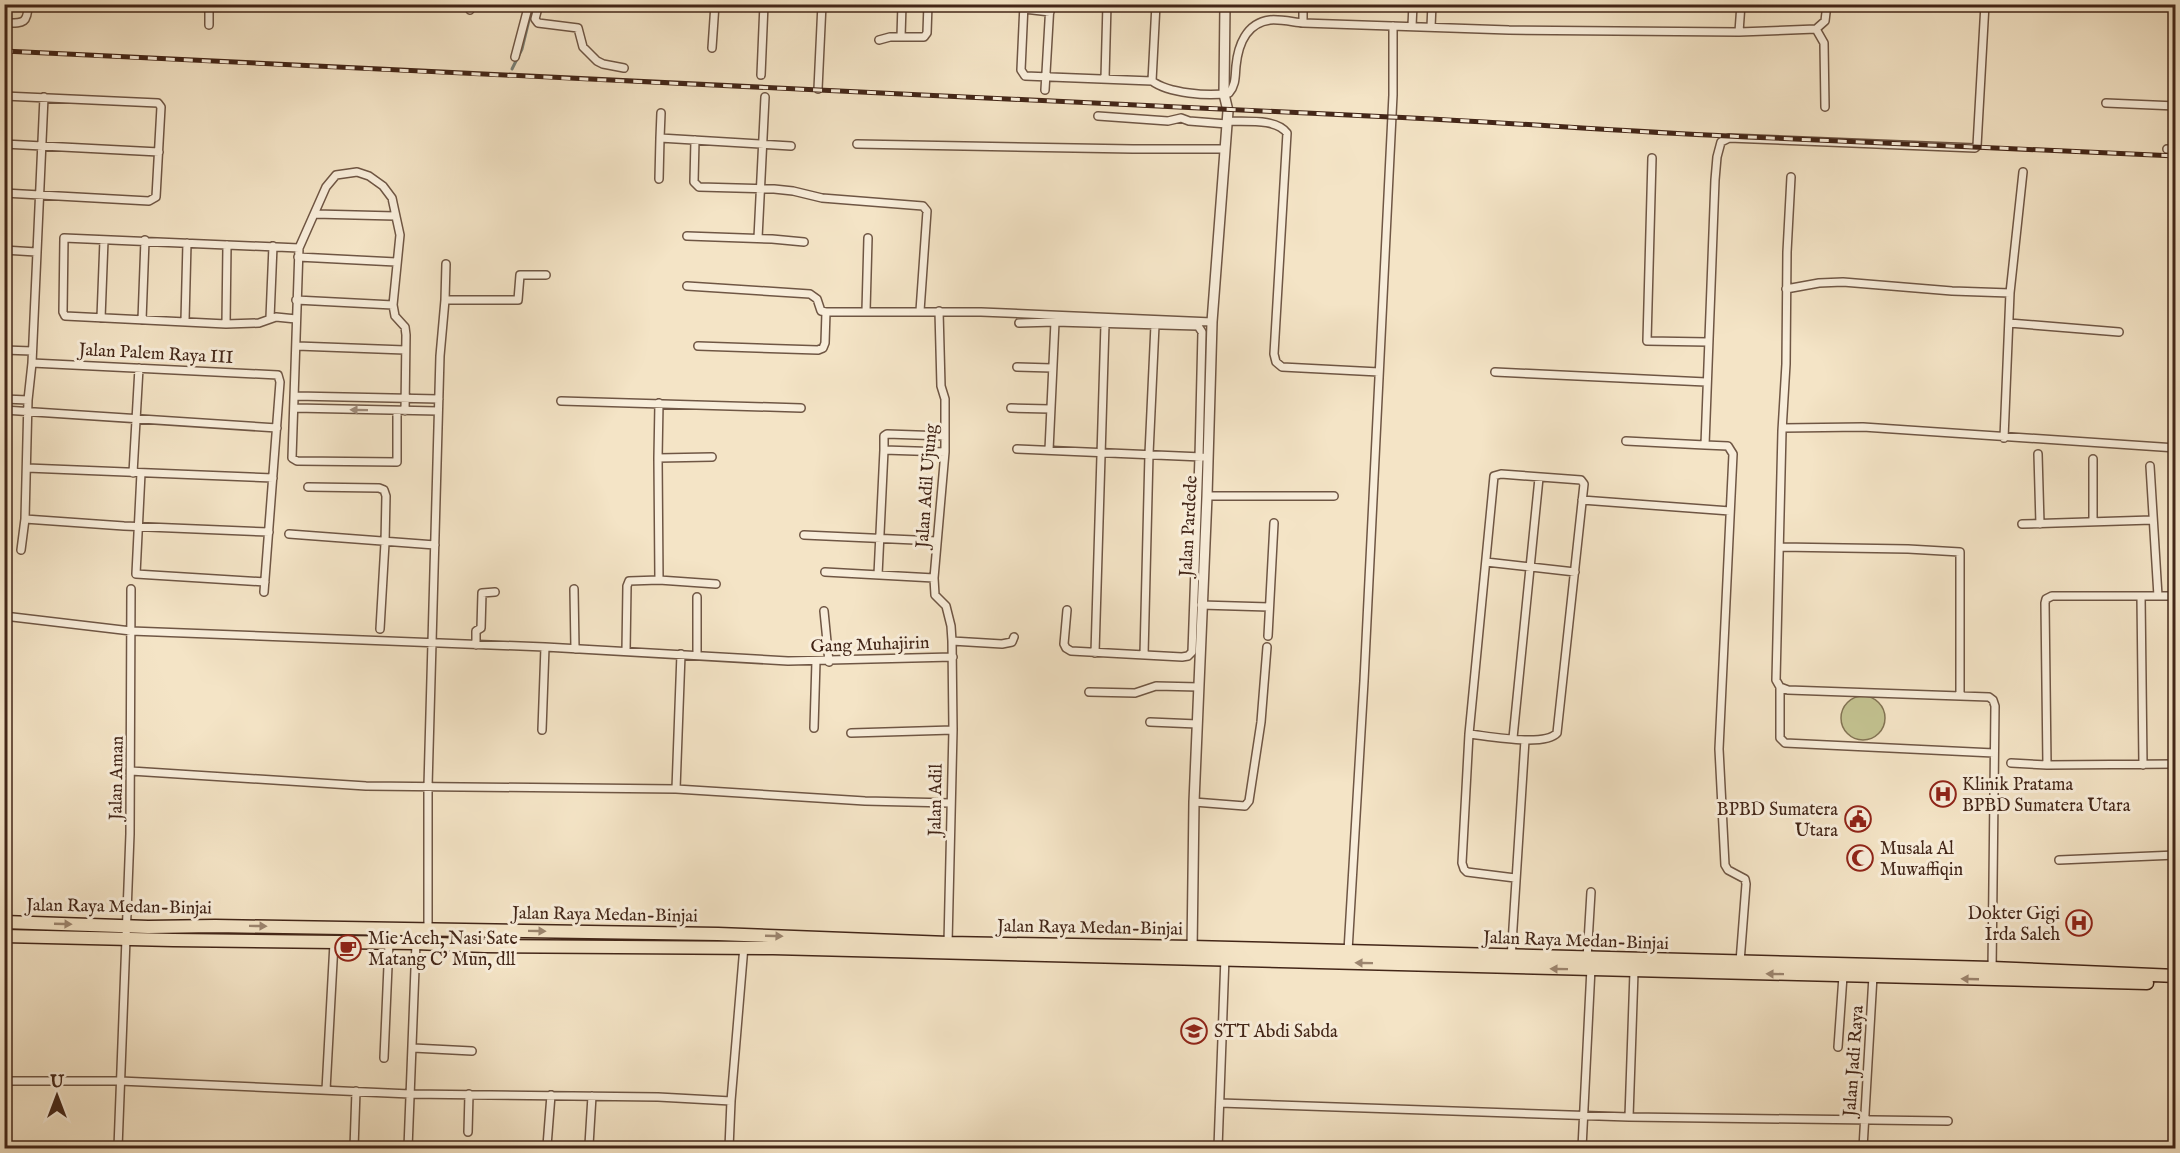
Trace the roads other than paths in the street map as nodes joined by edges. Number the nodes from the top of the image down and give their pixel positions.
1 (28, 4) edge
2 (209, 4) edge
3 (529, 4) edge
4 (539, 4) edge
5 (715, 4) edge
6 (764, 4) edge
7 (822, 4) edge
8 (902, 4) edge
9 (928, 4) edge
10 (1107, 4) edge
11 (1156, 4) edge
12 (1225, 4) edge
13 (1303, 4) edge
14 (1413, 4) edge
15 (1432, 4) edge
16 (1741, 4) edge
17 (1827, 4) edge
18 (1985, 4) edge
19 (1024, 7) edge
20 (1050, 8) edge
21 (4, 23) edge
22 (1303, 23) junction
23 (208, 25) dead end
24 (1393, 26) junction
25 (1412, 26) junction
26 (1431, 27) junction
27 (1816, 29) junction
28 (1739, 32) junction
29 (901, 37) junction
30 (879, 40) dead end
31 (712, 48) dead end
32 (515, 57) dead end
33 (624, 68) dead end
34 (761, 75) dead end
35 (1046, 78) junction
36 (1105, 78) junction
37 (1152, 81) junction
38 (818, 89) dead end
39 (1045, 90) dead end
40 (1224, 94) junction
41 (4, 96) edge
42 (765, 97) dead end
43 (44, 98) junction
44 (2106, 103) dead end
45 (2175, 106) edge
46 (1825, 107) dead end
47 (661, 113) dead end
48 (1098, 116) dead end
49 (1227, 122) junction
50 (660, 138) junction
51 (695, 140) junction
52 (4, 144) edge
53 (762, 144) junction
54 (857, 144) dead end
55 (42, 146) junction
56 (790, 146) dead end
57 (1225, 149) junction
58 (2167, 149) dead end
59 (2175, 149) edge
60 (159, 152) junction
61 (1652, 158) dead end
62 (2022, 172) dead end
63 (1791, 177) dead end
64 (658, 179) dead end
65 (760, 188) junction
66 (4, 193) edge
67 (38, 195) junction
68 (315, 214) junction
69 (395, 216) junction
70 (687, 236) dead end
71 (758, 238) junction
72 (868, 238) dead end
73 (104, 240) junction
74 (145, 240) junction
75 (804, 242) dead end
76 (187, 243) junction
77 (227, 245) junction
78 (273, 246) junction
79 (299, 248) junction
80 (4, 250) edge
81 (36, 252) junction
82 (298, 257) junction
83 (396, 262) junction
84 (446, 264) dead end
85 (546, 275) dead end
86 (687, 286) dead end
87 (1786, 289) junction
88 (2010, 293) junction
89 (296, 300) junction
90 (446, 300) junction
91 (393, 305) junction
92 (867, 311) junction
93 (920, 311) junction
94 (939, 311) junction
95 (826, 312) junction
96 (101, 318) junction
97 (270, 318) junction
98 (296, 319) junction
99 (142, 320) junction
100 (185, 321) junction
101 (1055, 322) junction
102 (1212, 322) junction
103 (1019, 323) dead end
104 (2008, 323) junction
105 (226, 324) junction
106 (1105, 324) junction
107 (1155, 326) junction
108 (2119, 332) dead end
109 (1708, 342) junction
110 (297, 346) junction
111 (698, 346) dead end
112 (4, 350) edge
113 (405, 350) junction
114 (32, 351) junction
115 (32, 363) junction
116 (1017, 367) dead end
117 (139, 368) junction
118 (1052, 368) junction
119 (1379, 372) junction
120 (1495, 372) dead end
121 (1706, 382) junction
122 (296, 396) junction
123 (4, 399) edge
124 (405, 399) junction
125 (439, 399) junction
126 (28, 400) junction
127 (561, 401) dead end
128 (659, 404) junction
129 (295, 408) junction
130 (801, 408) dead end
131 (1011, 408) dead end
132 (1050, 409) junction
133 (4, 410) edge
134 (28, 411) junction
135 (401, 411) junction
136 (438, 411) junction
137 (135, 419) junction
138 (277, 428) junction
139 (1784, 428) junction
140 (945, 436) junction
141 (2004, 438) junction
142 (1626, 441) dead end
143 (1705, 445) junction
144 (2175, 448) edge
145 (1017, 449) dead end
146 (884, 450) junction
147 (1049, 450) junction
148 (945, 452) junction
149 (1101, 452) junction
150 (1149, 454) junction
151 (2038, 454) dead end
152 (712, 457) dead end
153 (1204, 457) junction
154 (658, 458) junction
155 (2092, 459) dead end
156 (2150, 466) dead end
157 (27, 468) junction
158 (137, 473) junction
159 (273, 478) junction
160 (1539, 478) junction
161 (308, 486) dead end
162 (1207, 496) junction
163 (1334, 496) dead end
164 (1582, 500) junction
165 (1730, 511) junction
166 (25, 519) junction
167 (2152, 520) junction
168 (2093, 522) junction
169 (1274, 523) dead end
170 (2022, 524) dead end
171 (2040, 524) junction
172 (138, 526) junction
173 (269, 532) junction
174 (289, 534) dead end
175 (804, 535) dead end
176 (879, 539) junction
177 (937, 541) junction
178 (386, 543) junction
179 (435, 545) junction
180 (1780, 547) junction
181 (21, 550) dead end
182 (1486, 562) junction
183 (1530, 567) junction
184 (825, 572) dead end
185 (1575, 572) junction
186 (878, 575) junction
187 (934, 578) junction
188 (659, 580) junction
189 (265, 582) junction
190 (716, 584) dead end
191 (131, 589) dead end
192 (574, 589) dead end
193 (264, 592) dead end
194 (495, 592) dead end
195 (2141, 596) junction
196 (2158, 596) junction
197 (2175, 596) edge
198 (698, 597) dead end
199 (1201, 605) junction
200 (1269, 607) junction
201 (1067, 610) dead end
202 (824, 611) dead end
203 (4, 616) edge
204 (380, 628) dead end
205 (131, 631) junction
206 (1268, 636) dead end
207 (1014, 637) dead end
208 (952, 641) junction
209 (433, 644) junction
210 (477, 645) junction
211 (545, 647) junction
212 (1267, 647) dead end
213 (575, 649) junction
214 (626, 651) junction
215 (1095, 652) junction
216 (681, 654) junction
217 (697, 654) junction
218 (1144, 655) junction
219 (952, 657) junction
220 (816, 662) junction
221 (829, 662) junction
222 (1199, 687) junction
223 (1780, 687) junction
224 (1089, 692) dead end
225 (1960, 696) junction
226 (1150, 722) dead end
227 (1197, 724) junction
228 (814, 728) dead end
229 (542, 730) dead end
230 (952, 730) junction
231 (851, 733) dead end
232 (1469, 734) junction
233 (1513, 738) junction
234 (1526, 740) junction
235 (1994, 753) junction
236 (2011, 763) dead end
237 (2175, 764) edge
238 (2047, 765) junction
239 (2144, 765) junction
240 (131, 771) junction
241 (428, 786) junction
242 (676, 789) junction
243 (1194, 802) junction
244 (950, 803) junction
245 (2175, 855) edge
246 (2059, 860) dead end
247 (1515, 878) junction
248 (1591, 892) dead end
249 (4, 922) edge
250 (126, 926) junction
251 (428, 929) junction
252 (662, 933) junction
253 (745, 935) junction
254 (4, 936) edge
255 (126, 939) junction
256 (334, 943) junction
257 (389, 943) junction
258 (422, 943) junction
259 (948, 943) junction
260 (662, 946) junction
261 (744, 948) junction
262 (1348, 951) junction
263 (1192, 954) junction
264 (1225, 954) junction
265 (1740, 962) junction
266 (1511, 963) junction
267 (1590, 963) junction
268 (1634, 972) junction
269 (1992, 974) junction
270 (1843, 976) junction
271 (1873, 976) junction
272 (2175, 976) edge
273 (2175, 984) edge
274 (1838, 1047) dead end
275 (413, 1048) junction
276 (472, 1051) dead end
277 (384, 1058) dead end
278 (4, 1081) edge
279 (120, 1081) junction
280 (326, 1090) junction
281 (356, 1091) junction
282 (410, 1094) junction
283 (469, 1094) junction
284 (551, 1095) junction
285 (592, 1096) junction
286 (731, 1101) junction
287 (1220, 1103) junction
288 (1584, 1115) junction
289 (1629, 1117) junction
290 (1864, 1119) junction
291 (1948, 1121) dead end
292 (468, 1132) dead end
293 (588, 1145) dead end
294 (547, 1146) dead end
295 (118, 1149) edge
296 (354, 1149) edge
297 (408, 1149) edge
298 (729, 1149) edge
299 (1218, 1149) edge
300 (1582, 1149) edge
301 (1863, 1149) edge

1 - 21 street
2 - 23 street
3 - 32 street
4 - 33 street
5 - 31 street
6 - 34 street
7 - 38 street
8 - 29 street
9 - 29 street
10 - 36 street
11 - 37 street
12 - 40 street, Jalan Pardede
13 - 22 street
14 - 25 street
15 - 26 street
16 - 28 street
17 - 27 street
18 - 109 street
19 - 20 street
19 - 35 street
20 - 35 street
22 - 24 street
22 - 40 street
24 - 25 street
24 - 119 street
25 - 26 street
26 - 28 street
27 - 28 street
27 - 46 street
29 - 30 street
35 - 36 street
35 - 39 street
36 - 37 street
37 - 40 street
40 - 49 street, Jalan Pardede
41 - 43 street
42 - 53 street
43 - 55 street
43 - 60 street
44 - 45 street
47 - 50 street
48 - 49 street
49 - 57 street, Jalan Pardede
49 - 119 street
50 - 51 street
50 - 64 street
51 - 53 street
51 - 65 street
52 - 55 street
53 - 56 street
53 - 65 street
54 - 57 street
55 - 60 street
55 - 67 street
57 - 102 street, Jalan Pardede
58 - 59 street
60 - 67 street
61 - 109 street
62 - 88 street
63 - 87 street
65 - 71 street
65 - 93 street
66 - 67 street
67 - 81 street
68 - 69 street
68 - 69 street
68 - 79 street
69 - 83 street
70 - 71 street
71 - 75 street
72 - 92 street
73 - 74 street
73 - 96 street
73 - 96 street
74 - 76 street
74 - 99 street
76 - 77 street
76 - 100 street
77 - 78 street
77 - 105 street
78 - 79 street
78 - 97 street
79 - 82 street
80 - 81 street
81 - 114 street
82 - 83 street
82 - 89 street
83 - 91 street
84 - 90 street
85 - 90 street
86 - 95 street
87 - 88 street
87 - 139 street
88 - 104 street
89 - 91 street
89 - 98 street
90 - 125 street
91 - 113 street
92 - 93 street
92 - 95 street
93 - 94 street
94 - 102 street
94 - 140 street, Jalan Adil Ujung
95 - 111 street
96 - 99 street
97 - 98 street
97 - 105 street
98 - 110 street
99 - 100 street
100 - 105 street
101 - 103 street
101 - 106 street
101 - 118 street
102 - 153 street, Jalan Pardede
104 - 108 street
104 - 141 street
106 - 107 street
106 - 149 street
107 - 150 street
107 - 153 street
109 - 121 street
110 - 113 street
110 - 122 street
112 - 114 street
113 - 124 street
114 - 115 street
115 - 117 street, Jalan Palem Raya III
115 - 126 street
116 - 118 street
117 - 137 street
117 - 138 street, Jalan Palem Raya III
118 - 132 street
119 - 262 street
120 - 121 street
121 - 143 street
122 - 124 street
122 - 129 street
123 - 126 street
124 - 125 street
124 - 135 street
125 - 136 street
126 - 134 street
127 - 128 street
128 - 130 street
128 - 154 street
135 -> 129 street
129 - 135 street
131 - 132 street
132 - 147 street
133 - 134 street
134 - 137 street
134 - 157 street
135 - 136 street
136 - 179 street
137 - 138 street
137 - 158 street
138 - 159 street
139 - 141 street
139 - 180 street
140 - 146 street
140 - 148 street, Jalan Adil Ujung
141 - 144 street
142 - 143 street
143 - 165 street
145 - 147 street
146 - 148 street
146 - 176 street
147 - 149 street
148 - 177 street, Jalan Adil Ujung
149 - 150 street
149 - 215 street
150 - 153 street
150 - 218 street
151 - 171 street
152 - 154 street
153 - 162 street, Jalan Pardede
153 - 218 street
154 - 188 street
155 - 168 street
156 - 167 street
157 - 158 street
157 - 166 street
158 - 159 street
158 - 172 street
159 - 173 street
160 - 164 street
160 - 182 street
160 - 183 street
161 - 178 street
162 - 163 street
162 - 199 street, Jalan Pardede
164 - 165 street
164 - 185 street
165 - 265 street
166 - 172 street
166 - 181 street
167 - 168 street
167 - 196 street
168 - 171 street
169 - 200 street
170 - 171 street
172 - 173 street
172 - 189 street
173 - 189 street
174 - 178 street
175 - 176 street
176 - 177 street
176 - 186 street
177 - 187 street, Jalan Adil Ujung
178 - 179 street
178 - 204 street
179 - 209 street
180 - 223 street
180 - 225 street
182 - 183 street
182 - 232 street
183 - 185 street
183 - 233 street
184 - 186 street
185 - 234 street
186 - 187 street
187 - 208 street, Jalan Adil Ujung
188 - 190 street
188 - 214 street
189 - 193 street
191 - 205 street, Jalan Aman
192 - 213 street
194 - 210 street
195 - 196 street
195 - 238 street
195 - 239 street
196 - 197 street
198 - 217 street
199 - 200 street
199 - 222 street, Jalan Pardede
200 - 206 street
201 - 215 street
202 - 221 street
203 - 205 street, Gang Muhajirin
205 - 209 street, Gang Muhajirin
205 - 240 street, Jalan Aman
207 - 208 street, Gang Muhajirin
208 - 219 street, Jalan Adil Ujung
209 - 210 street, Gang Muhajirin
209 - 241 street
210 - 211 street, Gang Muhajirin
211 - 213 street, Gang Muhajirin
211 - 229 street
212 - 243 street
213 - 214 street, Gang Muhajirin
214 - 216 street, Gang Muhajirin
215 - 218 street
216 - 217 street, Gang Muhajirin
216 - 242 street
217 - 220 street, Gang Muhajirin
219 - 221 street, Gang Muhajirin
219 - 230 street, Jalan Adil
220 - 221 street, Gang Muhajirin
220 - 228 street
222 - 224 street
222 - 227 street, Jalan Pardede
223 - 225 street
223 - 235 street
225 - 235 street
226 - 227 street
227 - 243 street, Jalan Pardede
230 - 231 street
230 - 244 street, Jalan Adil
232 - 233 street
232 - 247 street
233 - 234 street
234 - 247 street
235 - 269 street
236 - 238 street
237 - 239 street
238 - 239 street
240 - 241 street
240 - 250 street, Jalan Aman
241 - 242 street
241 - 251 street
242 - 244 street
243 - 263 street, Jalan Pardede
244 - 259 street, Jalan Adil
245 - 246 street
247 - 266 street
248 - 267 street
249 -> 250 highway, Jalan Raya Medan-Binjai
250 -> 251 highway, Jalan Raya Medan-Binjai
250 - 255 street, Jalan Aman
251 -> 252 highway, Jalan Raya Medan-Binjai
251 - 258 street
252 - 253 highway, Jalan Raya Medan-Binjai
252 - 260 highway
253 -> 259 highway, Jalan Raya Medan-Binjai
253 - 261 street
254 - 255 highway, Jalan Raya Medan-Binjai
255 - 256 highway, Jalan Raya Medan-Binjai
255 - 279 street, Jalan Aman
256 - 257 highway, Jalan Raya Medan-Binjai
256 - 280 street
257 - 258 highway, Jalan Raya Medan-Binjai
257 - 277 street
258 - 260 highway, Jalan Raya Medan-Binjai
258 - 275 street
259 - 263 highway, Jalan Raya Medan-Binjai
260 - 261 highway, Jalan Raya Medan-Binjai
261 - 263 highway, Jalan Raya Medan-Binjai
261 - 286 street
262 - 264 highway, Jalan Raya Medan-Binjai
262 - 266 highway, Jalan Raya Medan-Binjai
263 - 264 highway, Jalan Raya Medan-Binjai
266 -> 264 highway, Jalan Raya Medan-Binjai
264 - 287 street
265 - 267 highway, Jalan Raya Medan-Binjai
265 - 269 highway, Jalan Raya Medan-Binjai
266 - 267 highway, Jalan Raya Medan-Binjai
267 - 268 highway, Jalan Raya Medan-Binjai
267 - 288 street
270 -> 268 highway, Jalan Raya Medan-Binjai
268 - 289 street
269 -> 271 highway, Jalan Raya Medan-Binjai
269 - 272 highway, Jalan Raya Medan-Binjai
269 - 273 highway, Jalan Raya Medan-Binjai
270 - 271 highway, Jalan Raya Medan-Binjai
270 - 274 street
271 - 290 street, Jalan Jadi Raya
275 - 276 street
275 - 282 street
278 - 279 street
279 - 280 street
279 - 295 street, Jalan Aman
280 - 281 street
281 - 282 street
281 - 296 street
282 - 283 street
282 - 297 street
283 - 284 street
283 - 292 street
284 - 285 street
284 - 294 street
285 - 286 street
285 - 293 street
286 - 298 street
287 - 288 street
287 - 299 street
288 - 289 street
288 - 300 street
289 - 290 street
290 - 291 street
290 - 301 street, Jalan Jadi Raya

